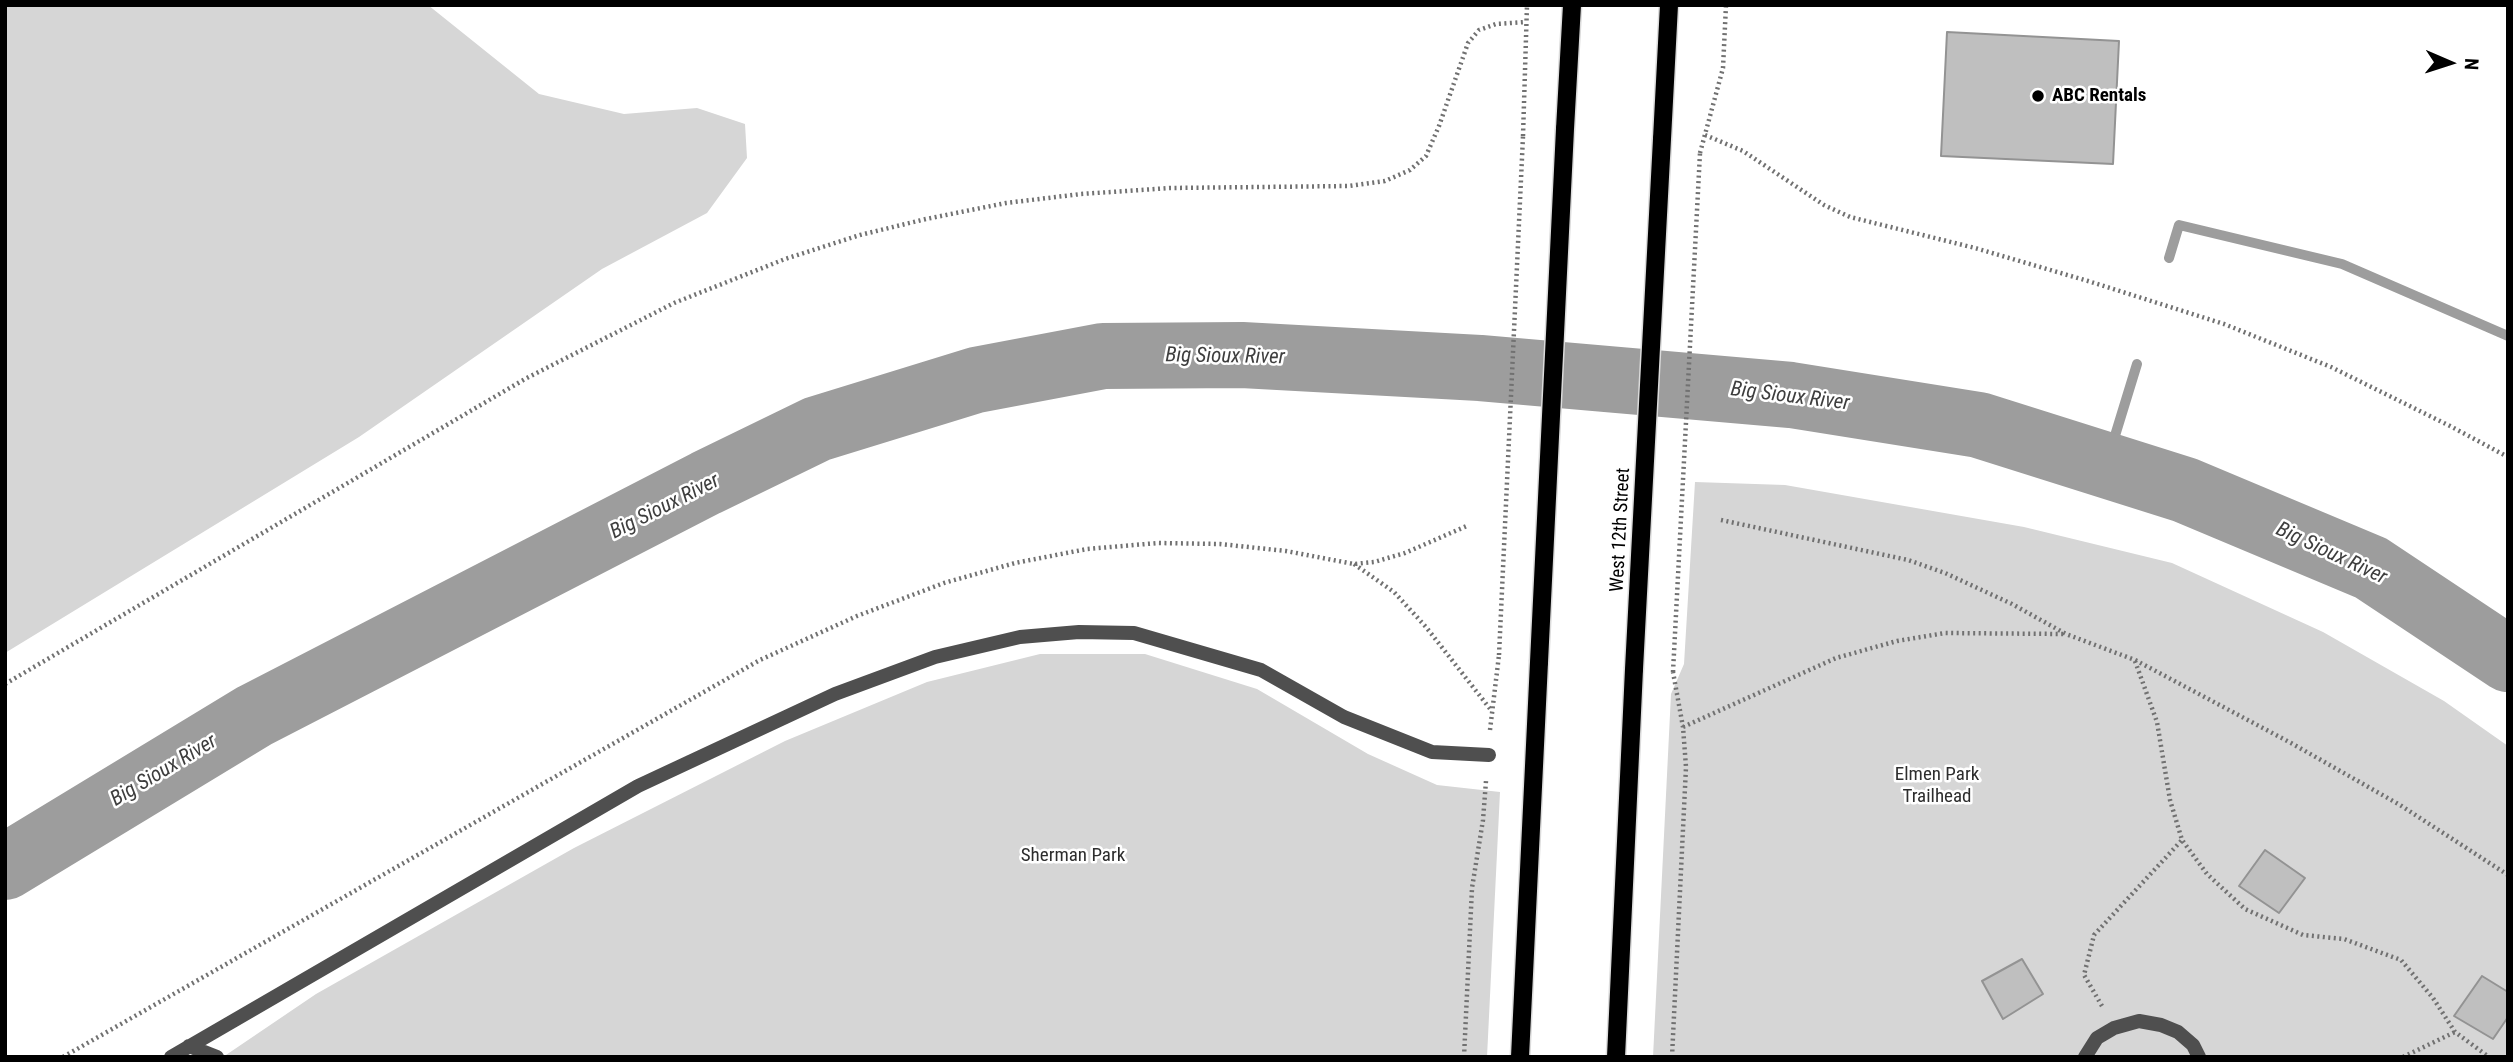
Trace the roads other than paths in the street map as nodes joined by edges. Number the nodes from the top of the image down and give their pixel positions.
1 (1572, 5) edge
2 (1669, 5) edge
3 (1489, 755) road end
4 (188, 1046) junction
5 (171, 1057) edge
6 (217, 1057) edge
7 (1520, 1057) edge
8 (1616, 1057) edge
9 (2085, 1057) edge
10 (2199, 1057) edge

1 - 7 main road, bridge
2 - 8 main road, West 12th Street, bridge
3 - 4 lane
4 - 5 lane
4 - 6 lane
9 - 10 lane

